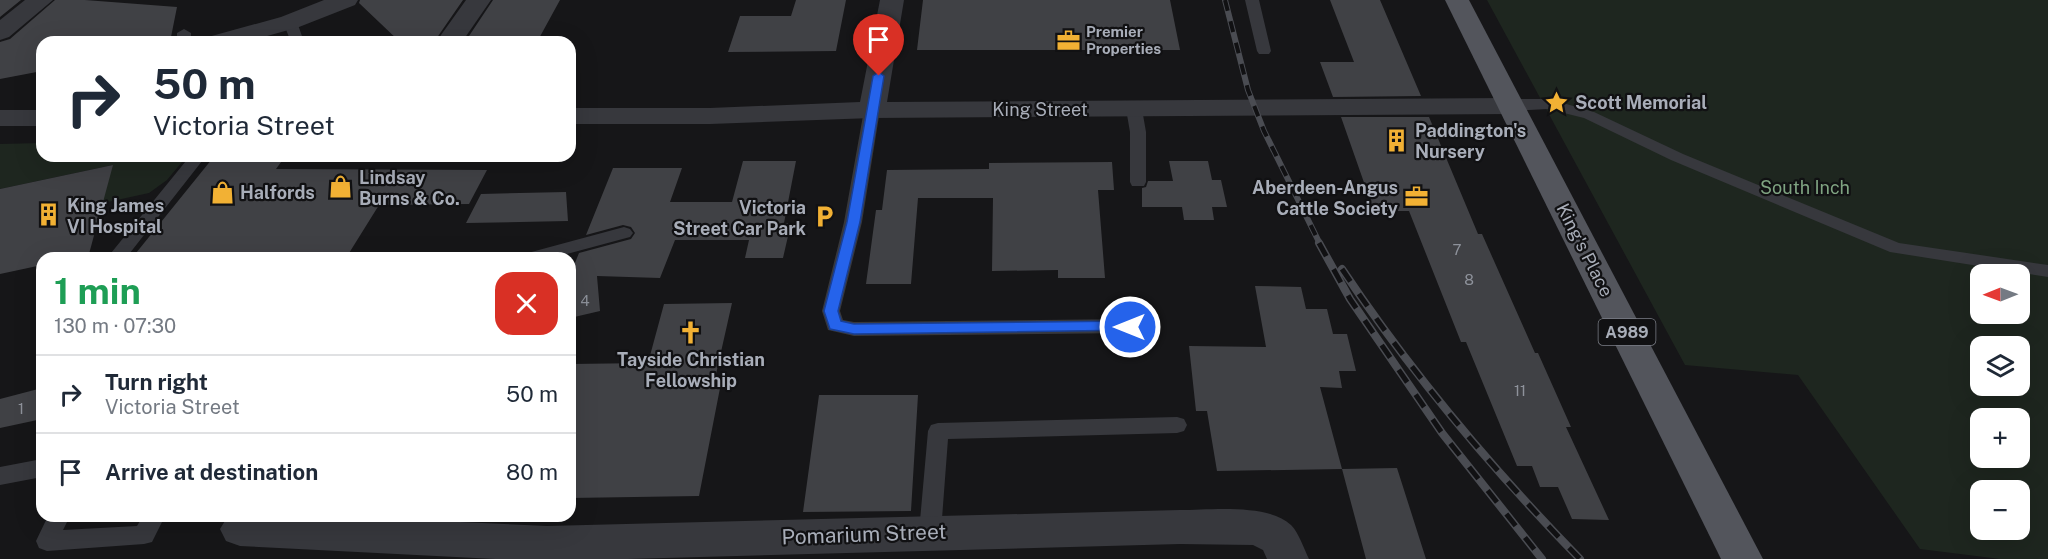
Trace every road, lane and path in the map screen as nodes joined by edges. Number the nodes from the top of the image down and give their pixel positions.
1 (41, 0) edge
2 (346, 0) edge
3 (479, 0) edge
4 (892, 0) edge
5 (1252, 0) edge
6 (1457, 0) edge
7 (0, 32) edge
8 (255, 36) edge
9 (453, 36) edge
10 (1264, 51) dead end
11 (1511, 106) junction
12 (1134, 109) junction
13 (872, 110) junction
14 (576, 116) edge
15 (0, 118) edge
16 (36, 118) edge
17 (193, 162) edge
18 (1138, 182) dead end
19 (624, 233) dead end
20 (121, 252) edge
21 (553, 252) edge
22 (2048, 271) edge
23 (1130, 327) dead end
24 (1177, 425) dead end
25 (36, 469) edge
26 (0, 476) edge
27 (56, 522) edge
28 (151, 522) edge
29 (240, 530) dead end
30 (930, 531) junction
31 (543, 552) edge
32 (1288, 559) edge
33 (1742, 559) edge

1 - 7 street
2 - 8 street
3 - 9 street
4 - 13 street
5 - 10 lane
6 - 11 main road, King's Place / A989
11 - 12 street, King Street
11 - 22 lane
11 - 33 main road, King's Place / A989
12 - 13 street, King Street
12 - 18 lane
13 - 14 street, King Street
13 - 23 lane
15 - 16 street
17 - 20 lane
19 - 21 lane
24 - 30 lane
25 - 26 lane
27 - 28 lane
29 - 31 street, Pomarium Street
30 - 31 street, Pomarium Street
30 - 32 street, Pomarium Street

